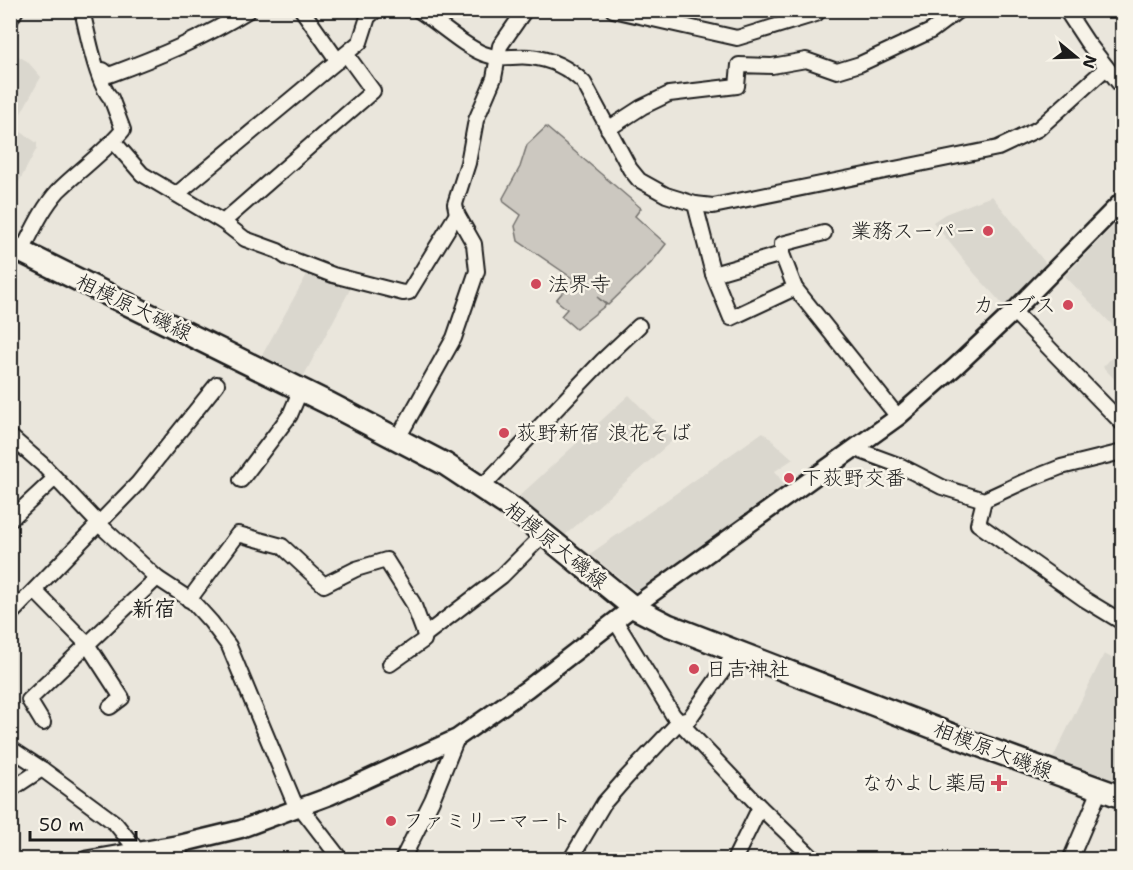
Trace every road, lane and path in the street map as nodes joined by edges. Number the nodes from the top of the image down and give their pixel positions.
1 (16, 10) edge
2 (82, 10) edge
3 (249, 10) edge
4 (302, 10) edge
5 (376, 10) edge
6 (418, 10) edge
7 (525, 10) edge
8 (613, 10) edge
9 (819, 10) edge
10 (958, 10) edge
11 (1066, 10) edge
12 (10, 20) edge
13 (342, 58) junction
14 (498, 59) junction
15 (1106, 68) junction
16 (98, 70) junction
17 (1122, 87) edge
18 (608, 129) junction
19 (114, 142) junction
20 (177, 194) junction
21 (1122, 201) edge
22 (695, 204) junction
23 (457, 214) junction
24 (223, 222) junction
25 (824, 233) dead end
26 (16, 249) edge
27 (782, 254) junction
28 (713, 274) junction
29 (795, 288) junction
30 (1013, 311) junction
31 (639, 326) dead end
32 (217, 384) dead end
33 (301, 389) junction
34 (898, 417) junction
35 (1122, 423) edge
36 (10, 436) edge
37 (398, 438) junction
38 (855, 449) junction
39 (1122, 452) edge
40 (248, 476) dead end
41 (55, 478) junction
42 (482, 487) junction
43 (984, 500) junction
44 (10, 520) edge
45 (100, 525) junction
46 (544, 534) junction
47 (156, 578) junction
48 (35, 591) junction
49 (189, 600) junction
50 (633, 607) junction
51 (10, 615) edge
52 (616, 622) junction
53 (1122, 622) edge
54 (425, 635) junction
55 (87, 644) junction
56 (736, 652) junction
57 (390, 664) dead end
58 (110, 707) dead end
59 (679, 722) junction
60 (43, 723) dead end
61 (457, 738) junction
62 (10, 748) edge
63 (42, 769) junction
64 (10, 790) edge
65 (1100, 790) junction
66 (1122, 797) edge
67 (760, 807) junction
68 (299, 808) junction
69 (137, 850) junction
70 (179, 852) edge
71 (120, 856) edge
72 (572, 858) dead end
73 (86, 860) edge
74 (341, 860) edge
75 (402, 860) edge
76 (734, 860) edge
77 (815, 860) edge
78 (1070, 860) edge

1 - 12 street
2 - 16 street
3 - 16 street
4 - 13 street
5 - 13 street
6 - 14 street
7 - 14 street
8 - 9 street
10 - 18 street
11 - 15 street
13 - 20 street
13 - 24 street
14 - 18 street
14 - 23 street
15 - 17 street
15 - 22 street
16 - 19 street
18 - 22 street
19 - 20 street
19 - 26 street
20 - 24 street
21 - 30 street
22 - 28 street
23 - 24 street
23 - 37 street
25 - 27 street
26 - 33 main road, 相模原大磯線
27 - 28 street
27 - 29 street
28 - 29 street
29 - 34 street
30 - 34 street
30 - 35 street
31 - 42 street
32 - 45 street
33 - 37 main road, 相模原大磯線
33 - 40 street
34 - 38 street
36 - 41 street
37 - 42 main road, 相模原大磯線
38 - 43 street
38 - 50 street
39 - 43 street
41 - 44 street
41 - 45 street
42 - 46 main road, 相模原大磯線
43 - 53 street
45 - 47 street
45 - 48 street
46 - 50 main road, 相模原大磯線
46 - 54 street
47 - 49 street
47 - 55 street
48 - 51 street
48 - 55 street
49 - 54 street
49 - 68 street
50 - 52 street
50 - 56 main road, 相模原大磯線
52 - 59 street
52 - 61 street
54 - 57 street
55 - 58 street
55 - 60 street
56 - 59 street
56 - 65 main road, 相模原大磯線
59 - 67 street
59 - 72 street
61 - 68 street
61 - 75 street
62 - 63 street
63 - 64 street
63 - 69 street
65 - 66 main road, 相模原大磯線
65 - 78 street
67 - 76 street
67 - 77 street
68 - 70 street
68 - 74 street
69 - 70 street
69 - 71 street
71 - 73 street

